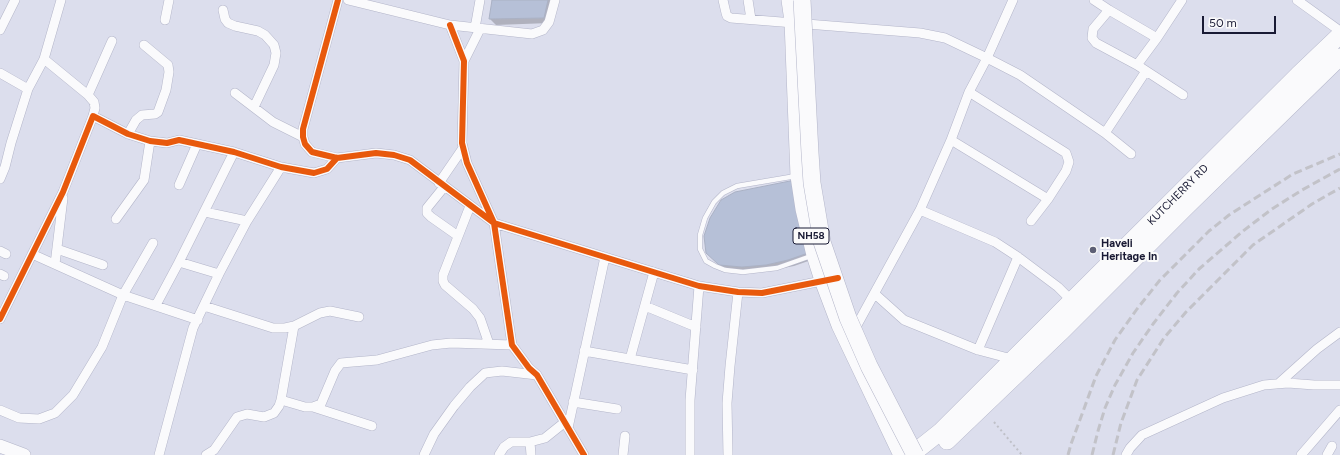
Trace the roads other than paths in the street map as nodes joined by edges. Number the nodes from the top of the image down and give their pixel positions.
1 (15, 0) edge
2 (61, 0) edge
3 (169, 0) edge
4 (338, 0) edge
5 (348, 0) edge
6 (480, 0) edge
7 (555, 0) edge
8 (723, 0) edge
9 (748, 0) edge
10 (790, 0) edge
11 (795, 0) edge
12 (802, 0) edge
13 (808, 0) edge
14 (1013, 0) edge
15 (1094, 0) edge
16 (1170, 0) edge
17 (1297, 0) edge
18 (1180, 3) edge
19 (1107, 6) edge
20 (223, 10) dead end
21 (3, 16) edge
22 (751, 19) junction
23 (165, 20) dead end
24 (792, 24) junction
25 (810, 25) junction
26 (450, 26) junction
27 (478, 29) junction
28 (0, 30) edge
29 (1340, 31) edge
30 (1340, 35) edge
31 (1158, 38) junction
32 (112, 41) dead end
33 (1340, 44) edge
34 (144, 45) dead end
35 (1340, 57) edge
36 (987, 58) junction
37 (44, 59) junction
38 (464, 61) junction
39 (1137, 65) junction
40 (1146, 71) junction
41 (0, 73) edge
42 (28, 89) junction
43 (969, 92) junction
44 (234, 93) dead end
45 (1183, 94) dead end
46 (88, 95) junction
47 (254, 107) junction
48 (93, 116) junction
49 (1105, 133) junction
50 (128, 134) junction
51 (303, 137) junction
52 (951, 140) junction
53 (150, 141) junction
54 (197, 144) junction
55 (463, 148) junction
56 (234, 152) junction
57 (1131, 154) dead end
58 (337, 158) junction
59 (280, 167) junction
60 (799, 176) junction
61 (0, 179) edge
62 (179, 185) dead end
63 (441, 185) junction
64 (64, 192) junction
65 (1048, 199) junction
66 (470, 206) junction
67 (920, 210) junction
68 (204, 212) junction
69 (116, 219) dead end
70 (247, 221) junction
71 (1031, 221) dead end
72 (494, 223) junction
73 (458, 236) junction
74 (153, 243) dead end
75 (57, 249) junction
76 (32, 254) junction
77 (815, 255) junction
78 (605, 257) junction
79 (1018, 257) junction
80 (179, 262) junction
81 (55, 264) junction
82 (103, 264) dead end
83 (654, 272) junction
84 (219, 274) junction
85 (830, 280) junction
86 (699, 286) junction
87 (738, 292) junction
88 (875, 294) junction
89 (123, 295) junction
90 (1072, 302) junction
91 (156, 305) junction
92 (204, 306) junction
93 (645, 306) junction
94 (359, 317) dead end
95 (0, 319) edge
96 (198, 320) junction
97 (857, 325) junction
98 (294, 326) junction
99 (696, 327) junction
100 (1340, 332) edge
101 (489, 344) junction
102 (512, 345) junction
103 (978, 350) junction
104 (584, 352) junction
105 (630, 359) junction
106 (1012, 359) junction
107 (692, 370) junction
108 (537, 375) junction
109 (1278, 384) junction
110 (1340, 385) edge
111 (281, 400) junction
112 (573, 402) junction
113 (313, 407) junction
114 (617, 409) dead end
115 (0, 410) edge
116 (1340, 410) edge
117 (566, 425) junction
118 (372, 426) dead end
119 (625, 436) dead end
120 (530, 442) junction
121 (0, 446) edge
122 (1332, 446) dead end
123 (916, 454) edge
124 (24, 455) edge
125 (159, 455) edge
126 (206, 455) edge
127 (424, 455) edge
128 (499, 455) edge
129 (531, 455) edge
130 (584, 455) edge
131 (622, 455) edge
132 (690, 455) edge
133 (728, 455) edge
134 (1126, 455) edge
135 (1301, 455) edge
136 (1327, 455) edge

1 - 21 street
2 - 37 street
3 - 23 street
4 - 51 street
5 - 26 street
6 - 27 street
7 - 27 street
8 - 22 street
9 - 22 street
10 - 24 highway, NH58
11 - 123 highway
12 - 123 highway, bridge
13 - 25 highway, NH58
14 - 36 street
15 - 19 street
16 - 18 street
17 - 29 street
18 - 31 street
19 - 31 street
19 - 39 street
20 - 47 street
21 - 28 street
22 - 24 street
24 - 25 street
24 - 60 highway, NH58
25 - 36 street
25 - 85 highway, NH58
26 - 27 street
26 - 38 street
27 - 38 street
30 - 90 highway, KUTCHERRY RD
31 - 39 street
32 - 46 street
33 - 123 highway
34 - 50 street
35 - 123 highway
36 - 43 street
36 - 49 street
37 - 42 street
37 - 46 street
38 - 55 street
39 - 40 street
40 - 45 street
40 - 49 street
41 - 42 street
42 - 61 street
43 - 52 street
43 - 65 street
44 - 47 street
46 - 48 street
47 - 51 street
48 - 50 street
48 - 64 street
49 - 57 street
50 - 53 street
51 - 58 street
52 - 65 street
52 - 67 street
53 - 54 street
53 - 69 street
54 - 56 street
54 - 62 street
55 - 63 street
55 - 72 street
56 - 59 street
56 - 68 street
58 - 59 street
58 - 63 street
59 - 70 street
60 - 77 highway, NH58
60 - 77 lane
63 - 66 street
63 - 73 street
64 - 75 street
64 - 76 street
65 - 71 street
66 - 72 street
66 - 73 street
67 - 79 street
67 - 88 street
68 - 70 street
68 - 80 street
70 - 84 street
72 - 78 street
72 - 102 street
73 - 101 street
74 - 89 street
75 - 81 street
75 - 82 street
76 - 81 street
76 - 95 street
77 - 85 highway, NH58
78 - 83 street
78 - 104 street
79 - 90 street
79 - 103 street
80 - 84 street
80 - 91 street
81 - 89 street
83 - 86 street
83 - 93 street
84 - 92 street
85 - 87 street
85 - 97 highway, NH58
85 - 123 highway, NH58
86 - 87 street
86 - 99 street
87 - 133 street
88 - 97 street
88 - 103 street
89 - 91 street
89 - 115 street
90 - 106 highway, KUTCHERRY RD
91 - 96 street
92 - 96 street
92 - 98 street
93 - 99 street
93 - 105 street
94 - 98 street
96 - 125 street
97 - 123 highway, NH58
98 - 111 street
99 - 107 street
100 - 109 street
101 - 102 street
101 - 113 street
102 - 108 street
103 - 106 street
104 - 105 street
104 - 112 street
105 - 107 street
106 - 123 highway, KUTCHERRY RD
107 - 132 street
108 - 117 street
108 - 127 street
109 - 110 street
109 - 134 street
111 - 113 street
111 - 126 street
112 - 114 street
112 - 117 street
113 - 118 street
116 - 135 street
117 - 120 street
117 - 130 street
119 - 131 street
120 - 128 street
120 - 129 street
121 - 124 street
122 - 136 street

